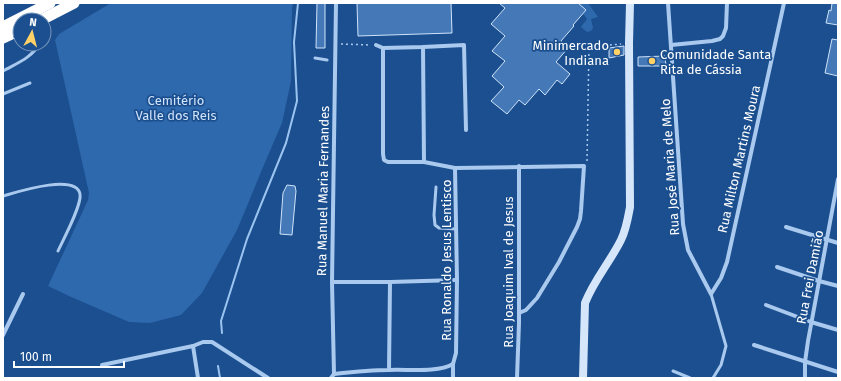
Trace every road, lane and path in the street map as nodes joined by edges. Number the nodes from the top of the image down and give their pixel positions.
1 (50, 3) edge
2 (74, 3) edge
3 (336, 3) edge
4 (630, 3) edge
5 (668, 3) edge
6 (727, 3) edge
7 (784, 3) edge
8 (52, 16) edge
9 (4, 33) edge
10 (629, 43) junction
11 (335, 44) junction
12 (341, 44) joint
13 (671, 45) junction
14 (376, 46) joint
15 (423, 47) junction
16 (383, 48) junction
17 (34, 52) edge
18 (315, 58) dead end
19 (327, 60) dead end
20 (3, 71) edge
21 (30, 83) dead end
22 (3, 94) edge
23 (466, 130) dead end
24 (424, 162) junction
25 (519, 166) junction
26 (584, 166) junction
27 (455, 168) junction
28 (838, 179) edge
29 (436, 187) dead end
30 (3, 196) edge
31 (786, 227) dead end
32 (456, 229) junction
33 (827, 240) junction
34 (838, 243) edge
35 (58, 251) dead end
36 (777, 268) dead end
37 (457, 280) junction
38 (819, 281) junction
39 (332, 282) junction
40 (390, 282) junction
41 (838, 286) edge
42 (23, 294) dead end
43 (711, 294) junction
44 (766, 305) dead end
45 (519, 313) junction
46 (811, 322) junction
47 (838, 330) edge
48 (3, 335) edge
49 (754, 345) dead end
50 (193, 346) junction
51 (805, 362) junction
52 (453, 364) junction
53 (102, 365) dead end
54 (389, 370) junction
55 (673, 371) dead end
56 (838, 372) edge
57 (333, 376) edge
58 (198, 378) edge
59 (268, 378) edge
60 (453, 378) edge
61 (517, 378) edge
62 (583, 378) edge
63 (690, 378) edge
64 (713, 378) edge
65 (805, 378) edge

1 - 9 highway
2 - 8 highway
3 - 11 street, Rua Manuel Maria Fernandes
4 - 10 street
5 - 13 street, Rua José Maria de Melo
6 - 13 street
7 - 43 street, Rua Milton Martins Moura
10 - 26 path
10 - 62 street
11 - 12 street
11 - 39 street, Rua Manuel Maria Fernandes
12 - 14 path
13 - 43 street, Rua José Maria de Melo
14 - 16 street
15 - 16 street
15 - 23 street
15 - 24 street
16 - 24 street
17 - 20 lane
18 - 19 lane
21 - 22 lane
24 - 27 street
25 - 26 street
25 - 27 street
25 - 45 street, Rua Joaquim Ival de Jesus
26 - 45 street
27 - 32 street, Rua Ronaldo Jesus Lentisco
28 - 33 street, Rua Frei Damião
29 - 32 lane
30 - 35 lane
31 - 33 street
32 - 37 street, Rua Ronaldo Jesus Lentisco
33 - 34 street
33 - 38 street, Rua Frei Damião
36 - 38 street
37 - 40 street
37 - 52 street, Rua Ronaldo Jesus Lentisco
38 - 41 street
38 - 46 street, Rua Frei Damião
39 - 40 street
39 - 57 street, Rua Manuel Maria Fernandes
40 - 54 street
42 - 48 street
43 - 64 lane, Rua José Maria de Melo
44 - 46 street
45 - 61 street, Rua Joaquim Ival de Jesus
46 - 47 street
46 - 51 street, Rua Frei Damião
49 - 51 street
50 - 53 street
50 - 58 street
50 - 59 street
51 - 56 street
51 - 65 street, Rua Frei Damião
52 - 54 street
52 - 60 street, Rua Ronaldo Jesus Lentisco
54 - 57 street
55 - 63 lane

